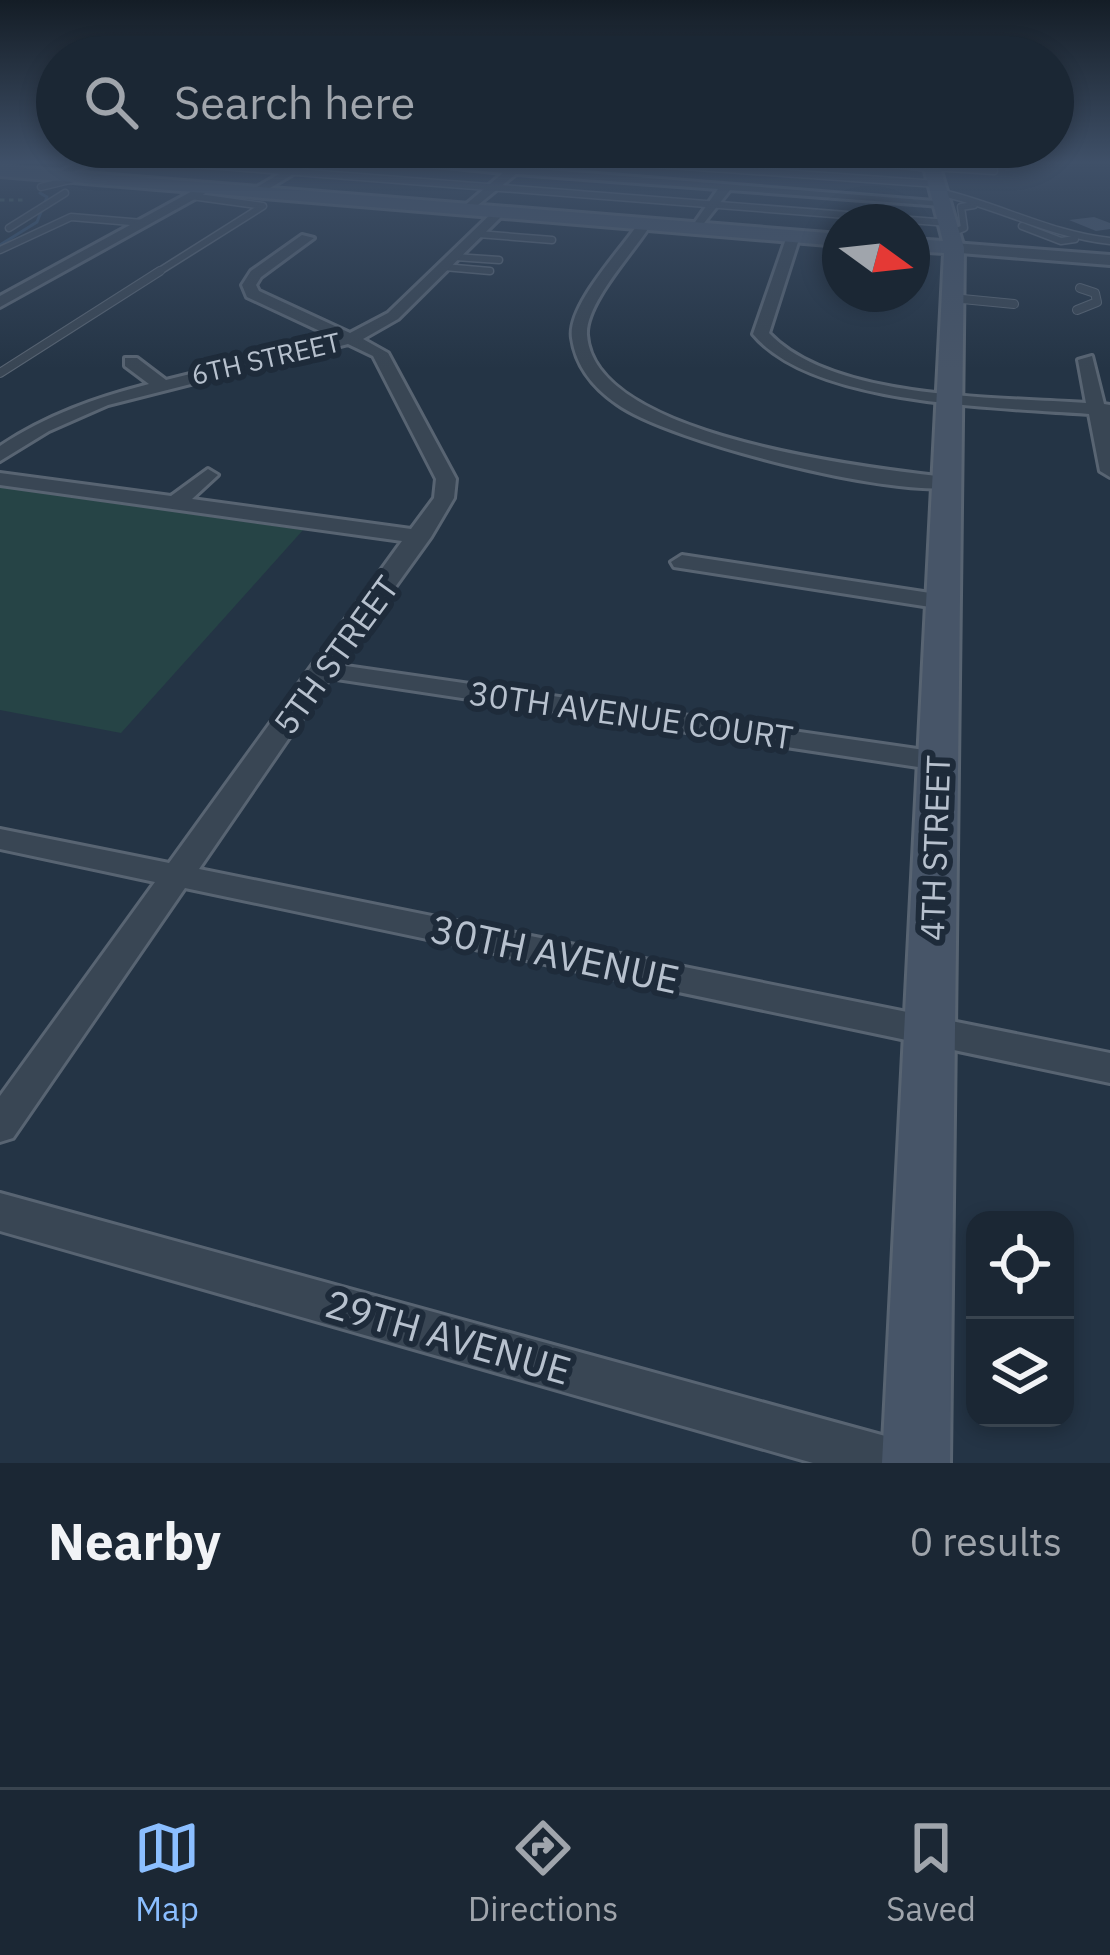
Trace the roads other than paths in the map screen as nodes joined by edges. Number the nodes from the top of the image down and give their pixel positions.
1 (38, 232) edge
2 (126, 232) edge
3 (222, 232) edge
4 (640, 232) edge
5 (748, 232) edge
6 (937, 232) edge
7 (955, 232) edge
8 (1057, 232) edge
9 (1057, 232) edge
10 (478, 234) joint
11 (951, 234) junction
12 (793, 236) junction
13 (308, 238) dead end
14 (822, 238) edge
15 (1080, 238) junction
16 (552, 240) dead end
17 (930, 240) edge
18 (1110, 241) edge
19 (0, 250) edge
20 (500, 260) dead end
21 (1110, 260) edge
22 (450, 262) junction
23 (490, 271) dead end
24 (1078, 272) dead end
25 (952, 298) junction
26 (0, 302) edge
27 (1014, 304) dead end
28 (1080, 308) dead end
29 (354, 338) junction
30 (1086, 360) dead end
31 (131, 362) dead end
32 (0, 373) edge
33 (160, 384) junction
34 (949, 394) junction
35 (1103, 410) edge
36 (0, 455) edge
37 (1110, 471) edge
38 (208, 475) dead end
39 (0, 478) edge
40 (946, 484) junction
41 (176, 503) junction
42 (420, 537) junction
43 (682, 562) dead end
44 (943, 602) junction
45 (325, 670) junction
46 (938, 761) junction
47 (0, 839) edge
48 (178, 876) junction
49 (929, 1031) junction
50 (1110, 1068) edge
51 (0, 1126) edge
52 (0, 1212) edge
53 (896, 1463) edge
54 (916, 1463) edge

1 - 19 lane
2 - 26 street
3 - 32 lane
4 - 40 street
5 - 12 main road
6 - 11 lane
7 - 11 lane
8 - 15 lane
9 - 15 lane
10 - 16 lane
10 - 22 street, 6TH STREET
11 - 17 main road
11 - 21 street
11 - 25 main road, 4TH STREET
12 - 14 main road
12 - 34 street
13 - 29 street, 5TH STREET
15 - 18 lane
20 - 22 lane
22 - 23 lane
22 - 29 street, 6TH STREET
24 - 28 lane
25 - 27 lane
25 - 34 main road, 4TH STREET
29 - 33 street, 6TH STREET
29 - 42 street, 5TH STREET
30 - 35 street
31 - 33 street
33 - 36 street, 6TH STREET
34 - 35 street
34 - 40 main road, 4TH STREET
35 - 37 street
38 - 41 street
39 - 41 street
40 - 44 main road, 4TH STREET
41 - 42 street
42 - 45 street, 5TH STREET
43 - 44 street
44 - 46 main road, 4TH STREET
45 - 46 street, 30TH AVENUE COURT
45 - 48 street, 5TH STREET
46 - 49 main road, 4TH STREET
47 - 48 street, 30TH AVENUE
48 - 49 street, 30TH AVENUE
48 - 51 street, 5TH STREET
49 - 50 street, 30TH AVENUE
49 - 54 main road, 4TH STREET
52 - 53 street, 29TH AVENUE

